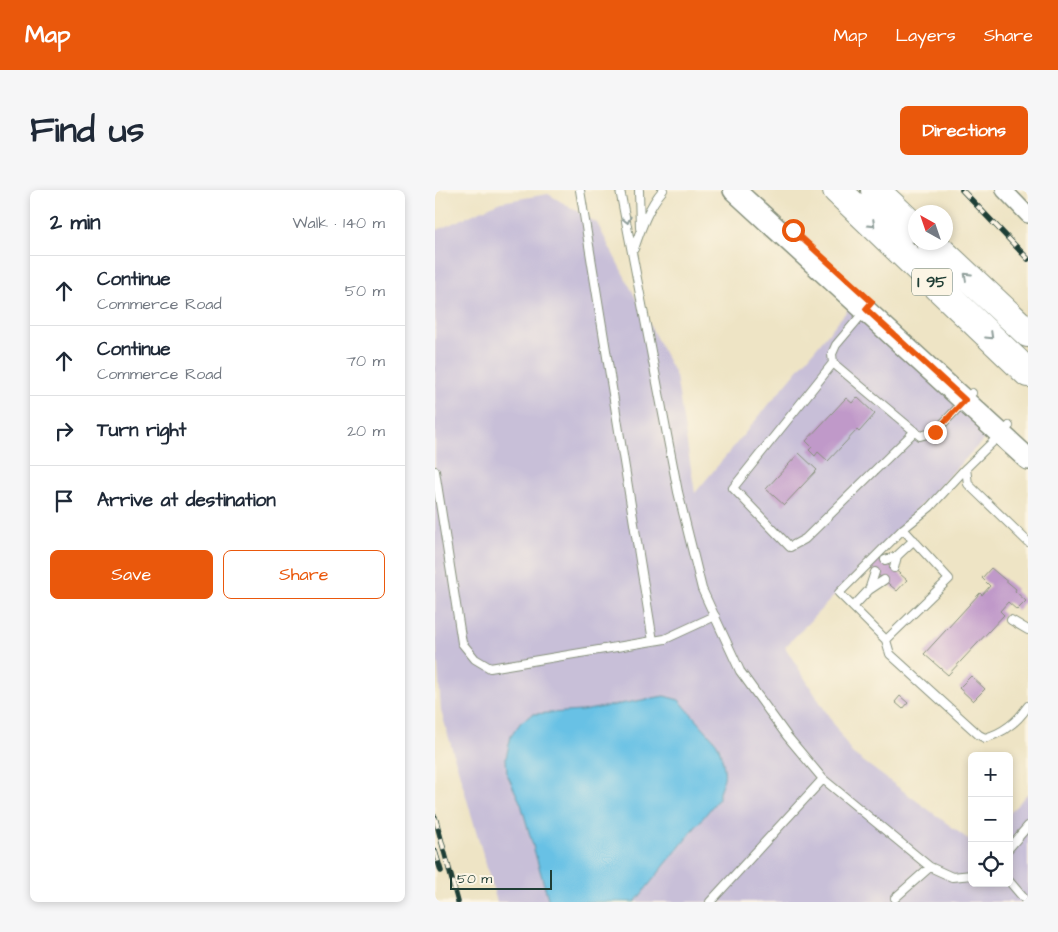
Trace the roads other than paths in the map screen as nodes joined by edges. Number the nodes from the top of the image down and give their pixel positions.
1 (580, 190) edge
2 (620, 190) edge
3 (639, 190) edge
4 (663, 190) edge
5 (734, 190) edge
6 (750, 190) edge
7 (837, 190) edge
8 (875, 190) edge
9 (1004, 190) edge
10 (1028, 215) edge
11 (908, 221) edge
12 (640, 230) junction
13 (940, 250) edge
14 (633, 251) junction
15 (869, 306) junction
16 (1028, 333) edge
17 (833, 363) junction
18 (1028, 373) edge
19 (969, 397) junction
20 (1005, 430) junction
21 (915, 432) junction
22 (1028, 443) edge
23 (1028, 458) edge
24 (966, 468) junction
25 (435, 471) edge
26 (903, 529) junction
27 (914, 540) junction
28 (1028, 542) edge
29 (897, 556) junction
30 (885, 560) dead end
31 (894, 568) dead end
32 (875, 572) dead end
33 (884, 580) dead end
34 (869, 590) junction
35 (853, 607) junction
36 (715, 616) junction
37 (1011, 620) dead end
38 (1028, 630) edge
39 (886, 640) junction
40 (653, 641) junction
41 (1028, 706) edge
42 (823, 779) junction
43 (1028, 826) edge
44 (1013, 843) edge
45 (930, 866) junction
46 (968, 875) edge
47 (1013, 886) edge
48 (895, 898) dead end
49 (710, 902) edge
50 (1027, 902) edge

1 - 40 lane
2 -> 14 lane
3 - 12 lane
4 - 12 lane
5 - 15 main road
6 - 15 main road
7 -> 18 highway, I 95
8 - 11 highway
9 - 10 street
12 - 14 lane
16 -> 13 highway, I 95
14 - 36 lane
15 - 17 lane
15 - 19 main road
17 - 21 lane
17 - 21 lane
19 - 20 main road
19 - 21 lane
20 - 22 main road
20 - 23 main road
20 - 24 lane
24 - 26 lane
24 - 28 lane
25 - 40 lane
26 - 27 lane
26 - 35 lane
27 - 29 lane
27 - 39 lane
29 - 30 lane
29 - 31 lane
32 - 34 lane
33 - 34 lane
34 - 35 lane
35 - 39 lane
36 - 40 lane
36 - 42 lane
37 - 38 lane
39 - 41 lane
42 - 45 lane
42 - 49 lane
43 - 44 lane
45 - 46 lane
45 - 48 lane
47 - 50 lane

